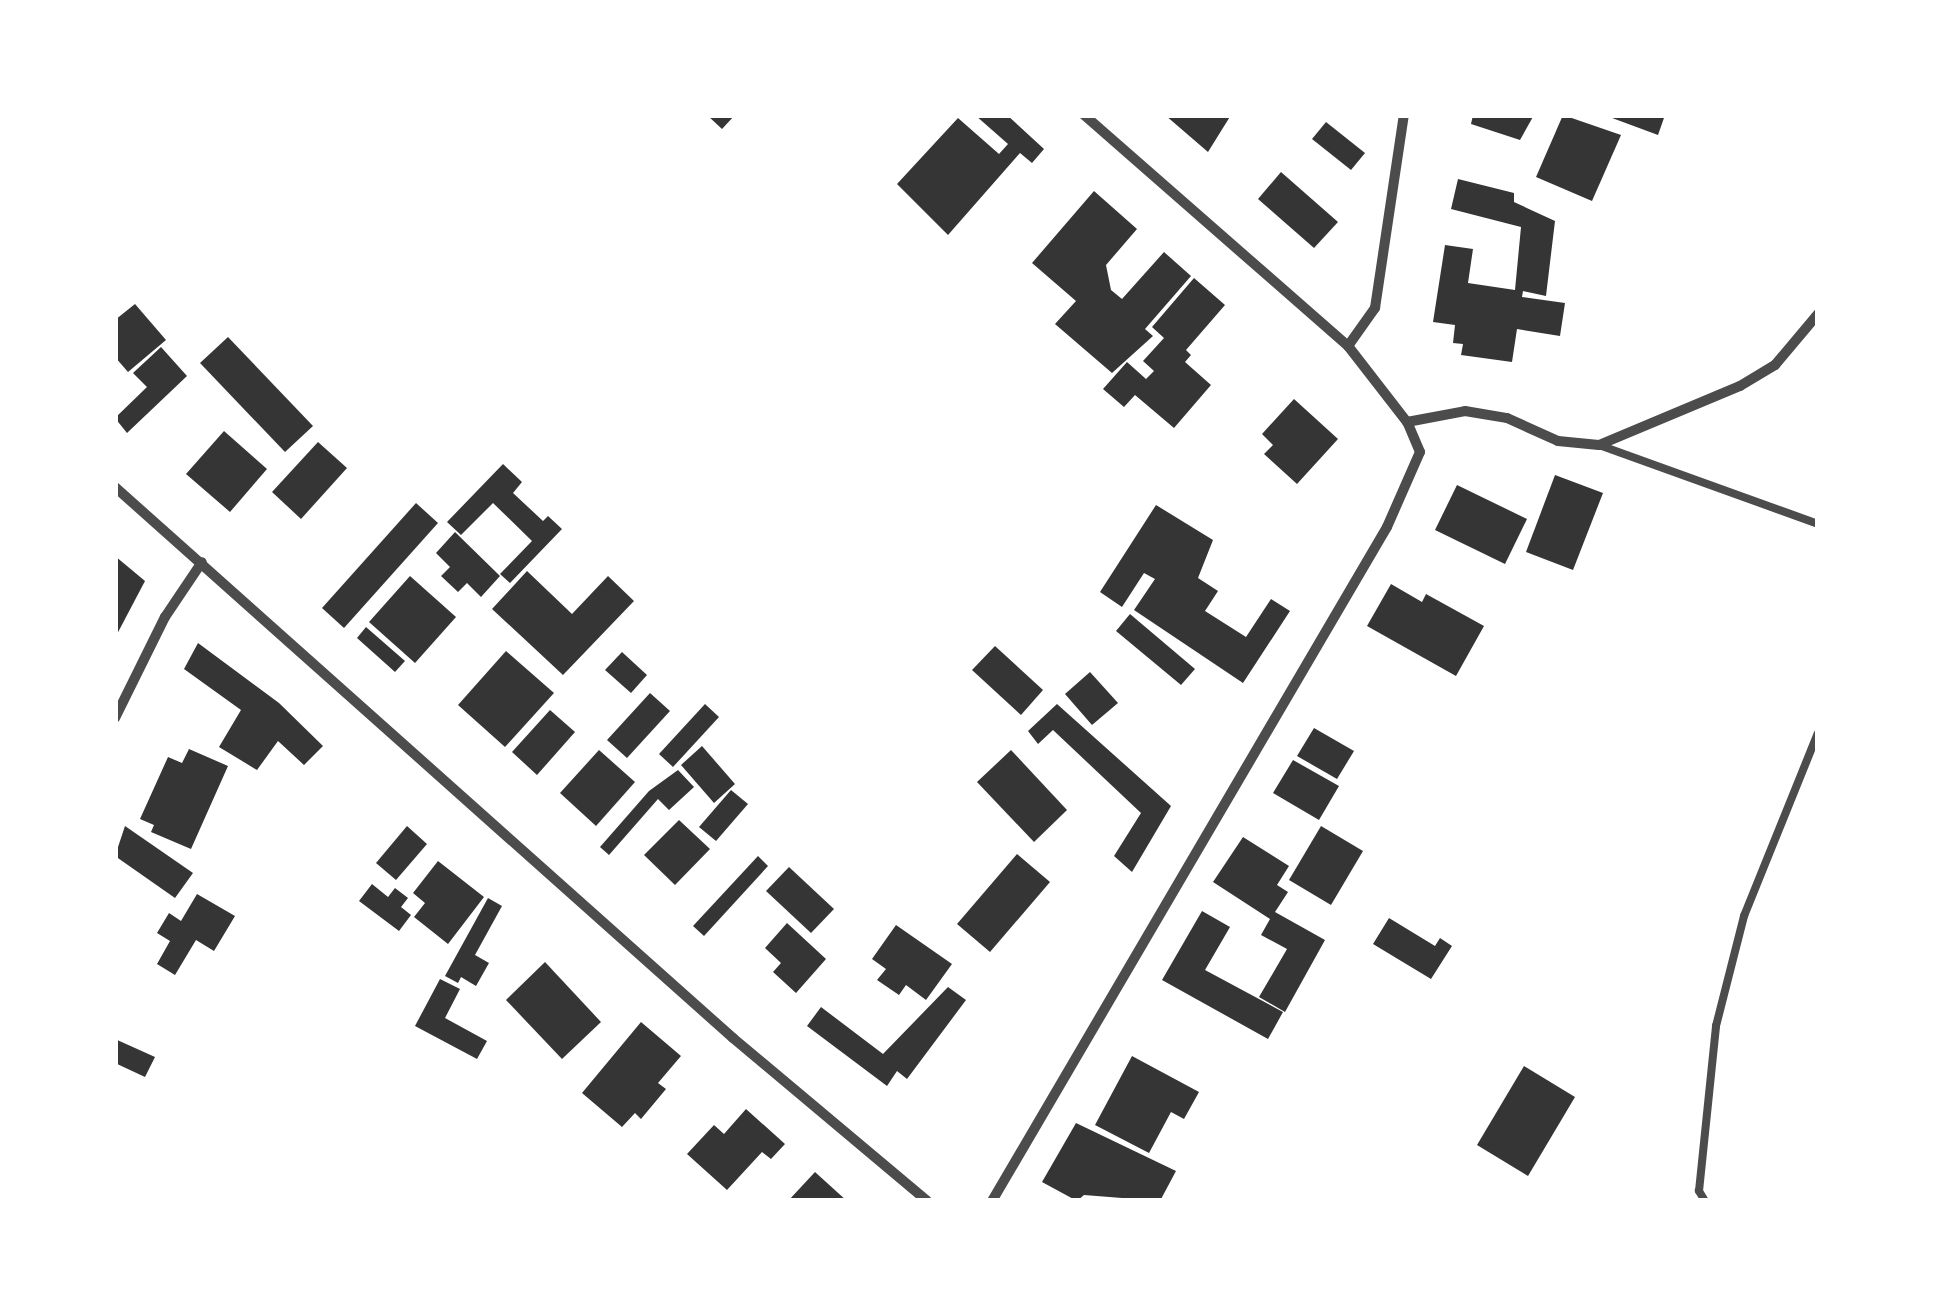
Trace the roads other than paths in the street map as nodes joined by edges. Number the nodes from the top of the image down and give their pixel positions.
1 (1084, 115) edge
2 (1404, 115) edge
3 (1818, 314) edge
4 (1348, 346) junction
5 (1408, 422) junction
6 (1600, 445) junction
7 (115, 487) edge
8 (1818, 524) edge
9 (202, 562) junction
10 (115, 718) edge
11 (1818, 733) edge
12 (927, 1201) edge
13 (992, 1201) edge
14 (1705, 1201) edge

1 - 4 street
2 - 4 street
3 - 6 street
4 - 5 street
5 - 6 street
5 - 13 street
6 - 8 lane
7 - 9 street
9 - 10 street
9 - 12 street
11 - 14 lane

